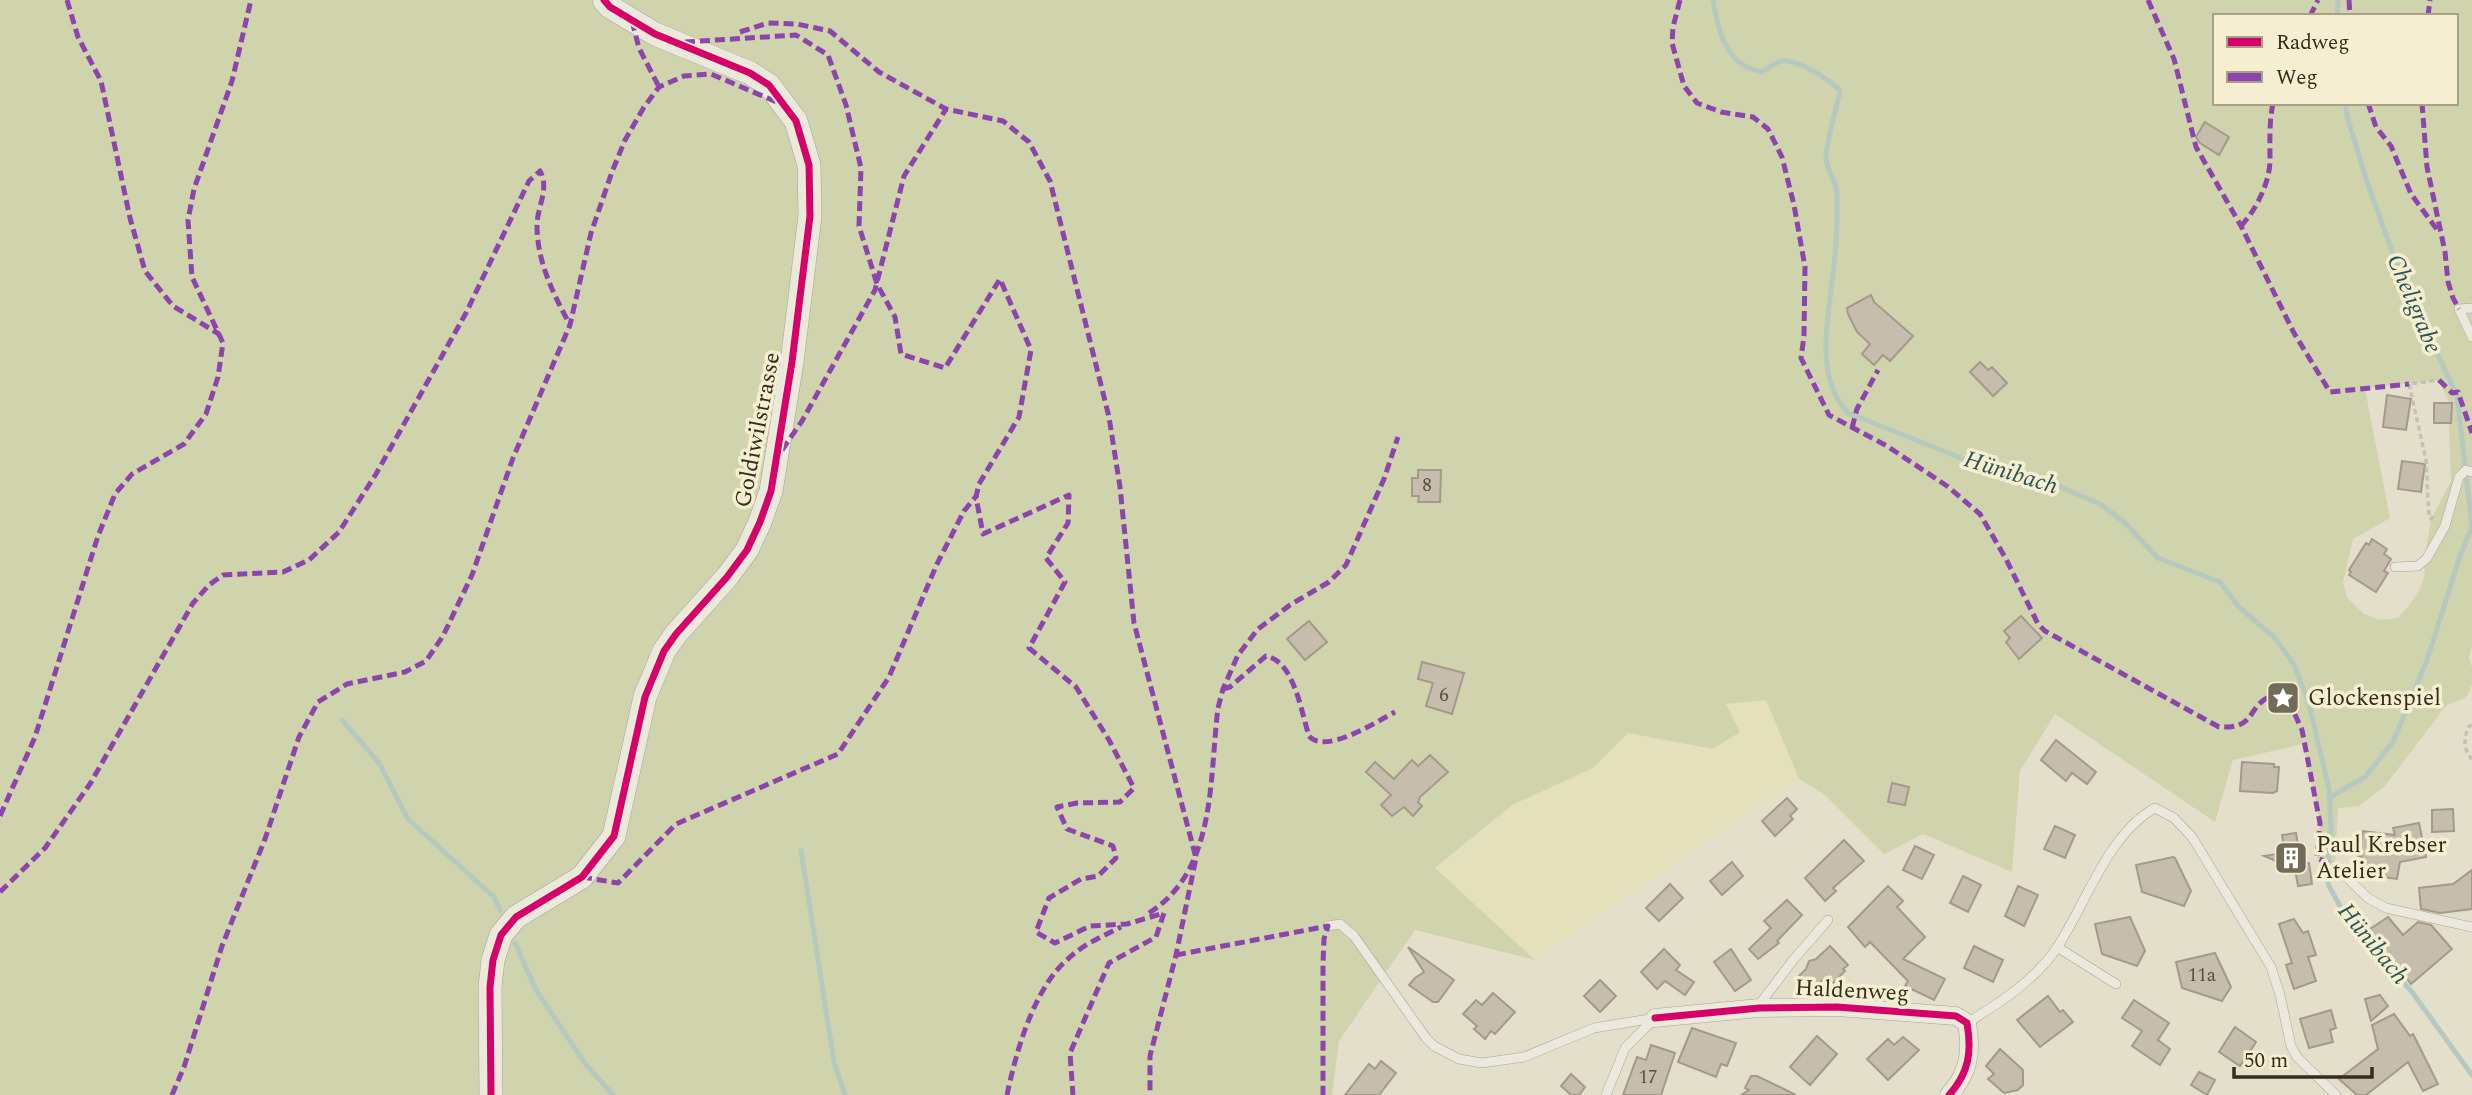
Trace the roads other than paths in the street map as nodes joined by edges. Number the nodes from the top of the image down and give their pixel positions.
1 (604, 0) edge
2 (634, 10) edge
3 (2472, 308) edge
4 (2472, 337) edge
5 (2472, 471) edge
6 (2395, 567) dead end
7 (2335, 866) dead end
8 (1828, 920) dead end
9 (1328, 926) dead end
10 (2472, 928) edge
11 (2057, 947) junction
12 (2116, 984) dead end
13 (1759, 1008) junction
14 (1655, 1018) junction
15 (1967, 1023) junction
16 (491, 1095) edge
17 (1606, 1095) edge
18 (1949, 1095) edge
19 (2336, 1095) edge

1 - 2 street, Goldiwilstrasse
2 - 16 street, Goldiwilstrasse
3 - 4 lane
5 - 6 lane
7 - 10 lane
8 - 13 lane
9 - 14 lane, Haldenweg
11 - 12 lane
11 - 15 lane
11 - 19 lane
13 - 14 street, Haldenweg
13 - 15 street, Haldenweg
14 - 17 lane
15 - 18 street

